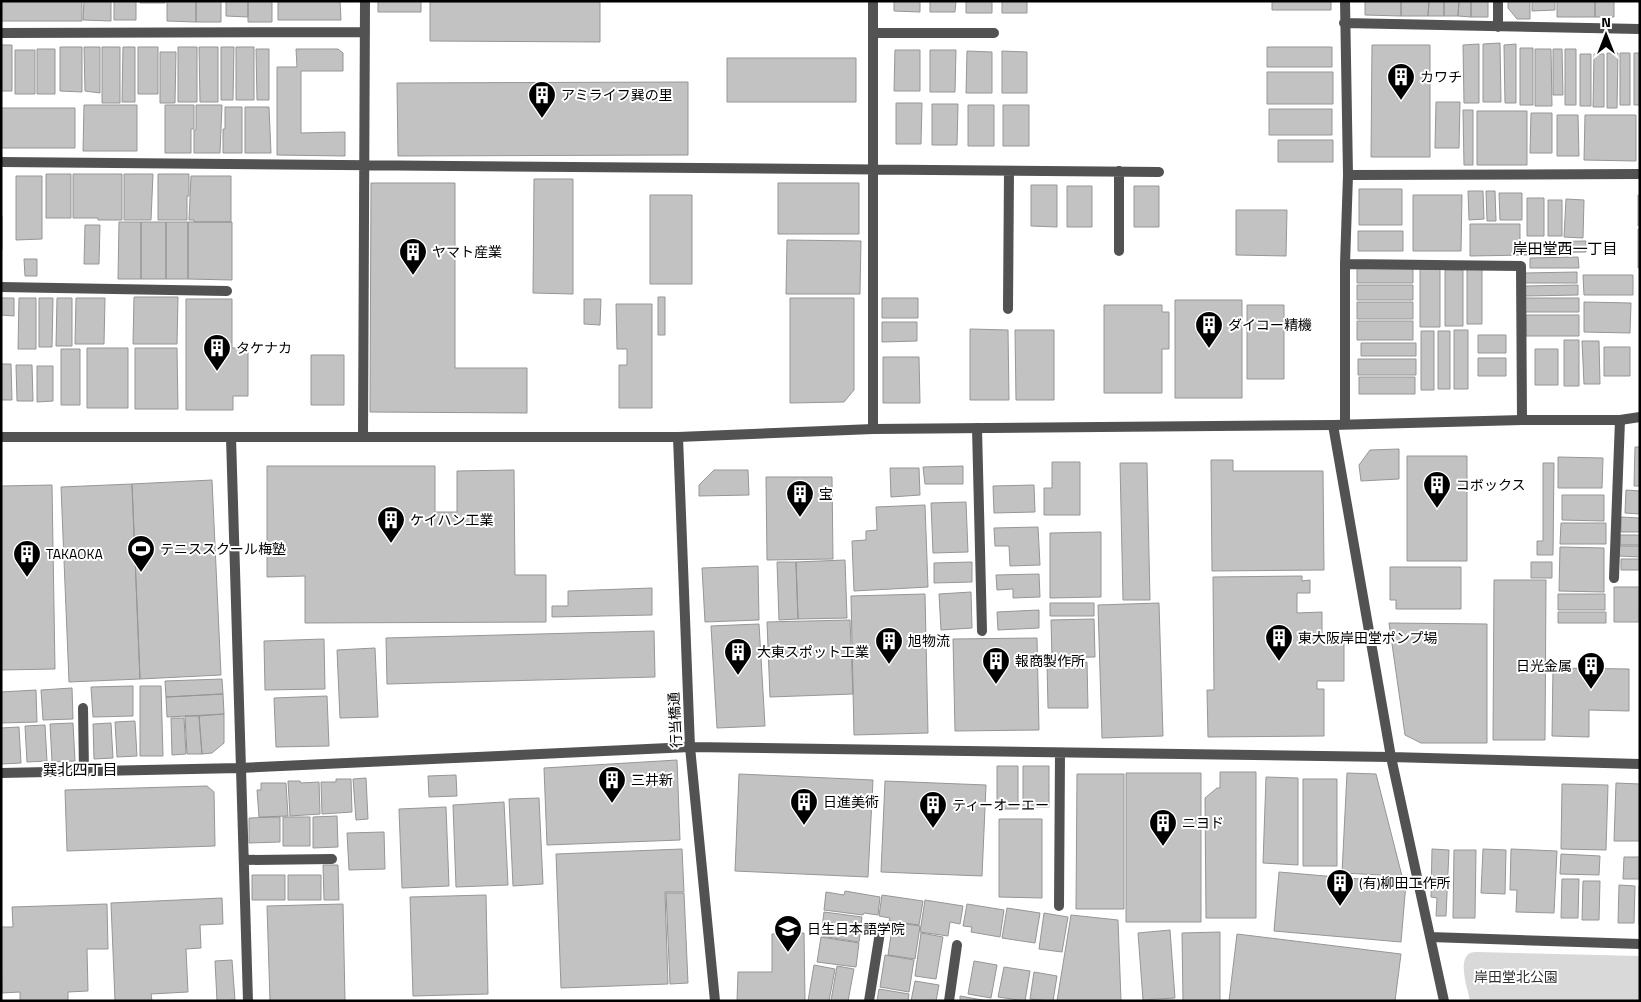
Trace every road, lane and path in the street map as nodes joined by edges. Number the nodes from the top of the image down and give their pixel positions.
1 (365, 1) edge
2 (874, 1) edge
3 (1345, 1) edge
4 (1498, 1) edge
5 (1344, 23) junction
6 (1498, 27) junction
7 (1640, 29) edge
8 (365, 32) junction
9 (874, 33) junction
10 (994, 33) dead end
11 (1, 34) edge
12 (1, 162) edge
13 (364, 165) junction
14 (873, 170) junction
15 (1009, 170) junction
16 (1119, 171) junction
17 (1159, 172) dead end
18 (1640, 174) edge
19 (1348, 175) junction
20 (1118, 251) dead end
21 (1345, 264) junction
22 (1, 287) edge
23 (227, 291) dead end
24 (1008, 310) dead end
25 (1640, 418) edge
26 (1522, 420) junction
27 (1620, 420) junction
28 (1345, 424) junction
29 (1333, 425) junction
30 (977, 428) junction
31 (873, 429) junction
32 (363, 436) junction
33 (1, 437) edge
34 (231, 437) junction
35 (678, 437) junction
36 (1614, 578) dead end
37 (982, 631) dead end
38 (83, 708) dead end
39 (690, 748) junction
40 (1060, 752) junction
41 (1391, 757) junction
42 (1640, 764) edge
43 (240, 768) junction
44 (84, 771) junction
45 (1, 772) edge
46 (332, 859) dead end
47 (244, 860) junction
48 (1059, 906) dead end
49 (881, 926) dead end
50 (1430, 937) junction
51 (1640, 944) edge
52 (957, 945) dead end
53 (248, 1001) edge
54 (715, 1001) edge
55 (869, 1001) edge
56 (949, 1001) edge
57 (1444, 1001) edge

1 - 8 street
2 - 9 street
3 - 5 street
4 - 6 street
5 - 6 street
5 - 19 street
6 - 7 street
8 - 11 street
8 - 13 street
9 - 10 street
9 - 14 street
12 - 13 street
13 - 14 street
13 - 32 street
14 - 15 street
14 - 31 street
15 - 16 street
15 - 24 street
16 - 17 street
16 - 20 street
18 - 19 street
19 - 21 street
21 - 26 street
21 - 28 street
22 - 23 street
25 - 27 street
26 - 27 street
26 - 28 street
27 - 36 street
28 - 29 street
29 - 30 street
29 - 41 street
30 - 31 street
30 - 37 street
31 - 35 street
32 - 34 street
32 - 35 street
33 - 34 street
34 - 43 street
35 - 39 street, 行当橋通
38 - 44 street
39 - 40 street
39 - 43 street
39 - 54 street, 行当橋通
40 - 41 street
40 - 48 street
41 - 42 street
41 - 50 street
43 - 44 street
43 - 47 street
44 - 45 street
46 - 47 street
47 - 53 street
49 - 55 street
50 - 51 street
50 - 57 street
52 - 56 street

